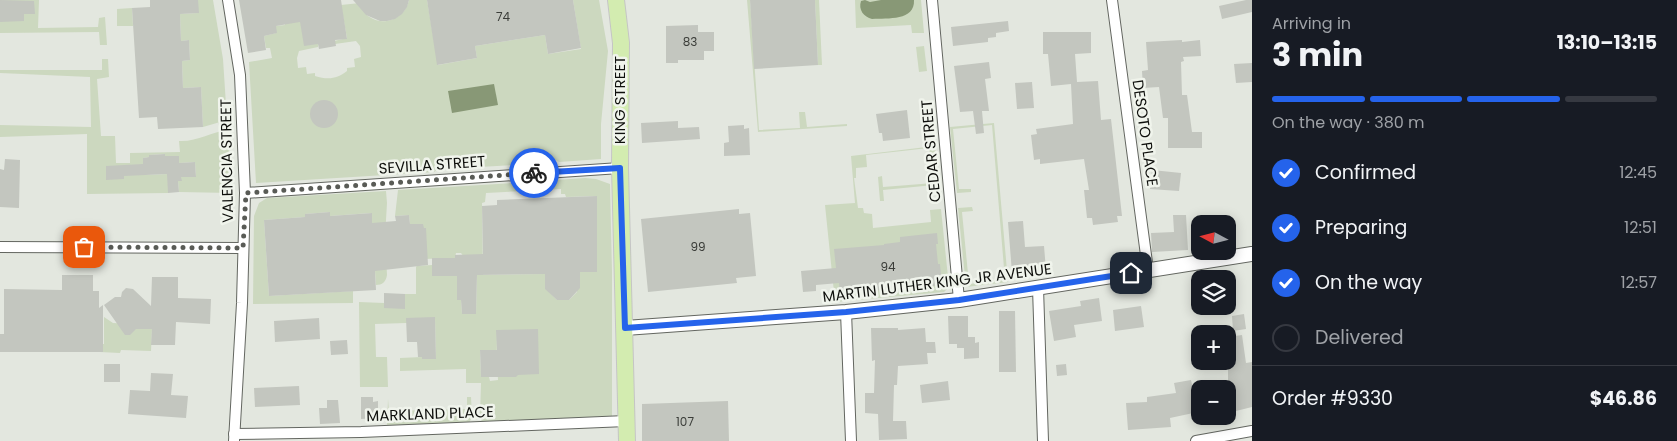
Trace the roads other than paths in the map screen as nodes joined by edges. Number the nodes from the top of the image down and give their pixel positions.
1 (228, 0) edge
2 (616, 0) edge
3 (932, 0) edge
4 (1112, 0) edge
5 (620, 168) junction
6 (246, 193) junction
7 (0, 247) edge
8 (243, 248) junction
9 (1252, 254) edge
10 (1148, 270) junction
11 (1038, 288) junction
12 (959, 300) junction
13 (846, 312) junction
14 (625, 328) junction
15 (626, 421) junction
16 (1252, 431) edge
17 (234, 437) edge
18 (627, 441) edge
19 (851, 441) edge
20 (1043, 441) edge
21 (1196, 441) edge

1 - 6 street, VALENCIA STREET
2 - 5 main road, KING STREET
3 - 12 street, CEDAR STREET
4 - 10 street, DESOTO PLACE
5 - 6 street, SEVILLA STREET
5 - 14 main road, KING STREET
6 - 8 street, VALENCIA STREET
7 - 8 street
8 - 17 street, VALENCIA STREET
9 - 10 street, MARTIN LUTHER KING JR AVENUE
10 - 11 street, MARTIN LUTHER KING JR AVENUE
11 - 12 street, MARTIN LUTHER KING JR AVENUE
11 - 20 street
12 - 13 street, MARTIN LUTHER KING JR AVENUE
13 - 14 street, MARTIN LUTHER KING JR AVENUE
13 - 19 street
14 - 15 main road, KING STREET
15 - 17 street, MARKLAND PLACE
15 - 18 main road, KING STREET
16 - 21 street

